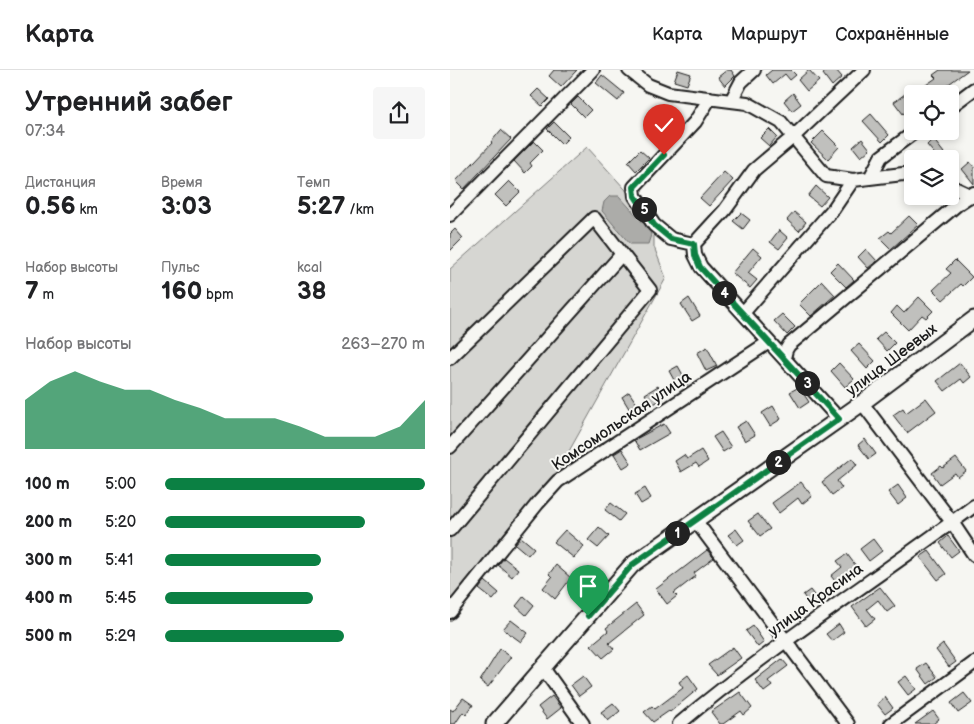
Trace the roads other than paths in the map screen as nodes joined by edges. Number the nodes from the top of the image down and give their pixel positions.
1 (593, 70) edge
2 (629, 70) edge
3 (754, 70) edge
4 (864, 70) edge
5 (974, 89) edge
6 (710, 98) junction
7 (731, 100) junction
8 (959, 100) edge
9 (793, 136) junction
10 (904, 140) edge
11 (904, 174) edge
12 (870, 178) junction
13 (853, 180) junction
14 (959, 190) edge
15 (973, 195) edge
16 (450, 215) edge
17 (694, 244) junction
18 (622, 254) junction
19 (743, 313) junction
20 (974, 319) edge
21 (769, 342) junction
22 (450, 358) edge
23 (784, 358) junction
24 (862, 403) junction
25 (839, 419) junction
26 (450, 448) edge
27 (974, 506) edge
28 (696, 520) junction
29 (952, 522) junction
30 (450, 530) edge
31 (974, 555) edge
32 (450, 612) edge
33 (785, 640) junction
34 (974, 663) edge
35 (543, 668) junction
36 (494, 724) edge
37 (583, 724) edge
38 (679, 724) edge
39 (848, 724) edge
40 (891, 724) edge

1 - 16 street
2 - 6 street
3 - 7 street
4 - 9 street
5 - 8 street
6 - 7 street
6 - 17 street
7 - 9 street
9 - 13 street
9 - 17 street
10 - 12 street
11 - 12 street
12 - 13 street
13 - 19 street
14 - 15 street
15 - 23 street
17 - 19 street
18 - 22 street
18 - 26 street
18 - 30 street
19 - 21 street
20 - 24 main road, улица Шеевых
21 - 23 street
21 - 32 street, Комсомольская улица
23 - 25 street
24 - 25 main road, улица Шеевых
24 - 29 street
25 - 28 main road, улица Шеевых
27 - 29 street, улица Красина
28 - 33 street
28 - 35 main road, улица Шеевых
29 - 31 street
29 - 33 street, улица Красина
33 - 38 street, улица Красина
33 - 39 street
34 - 40 street
35 - 36 main road, улица Шеевых
35 - 37 street

